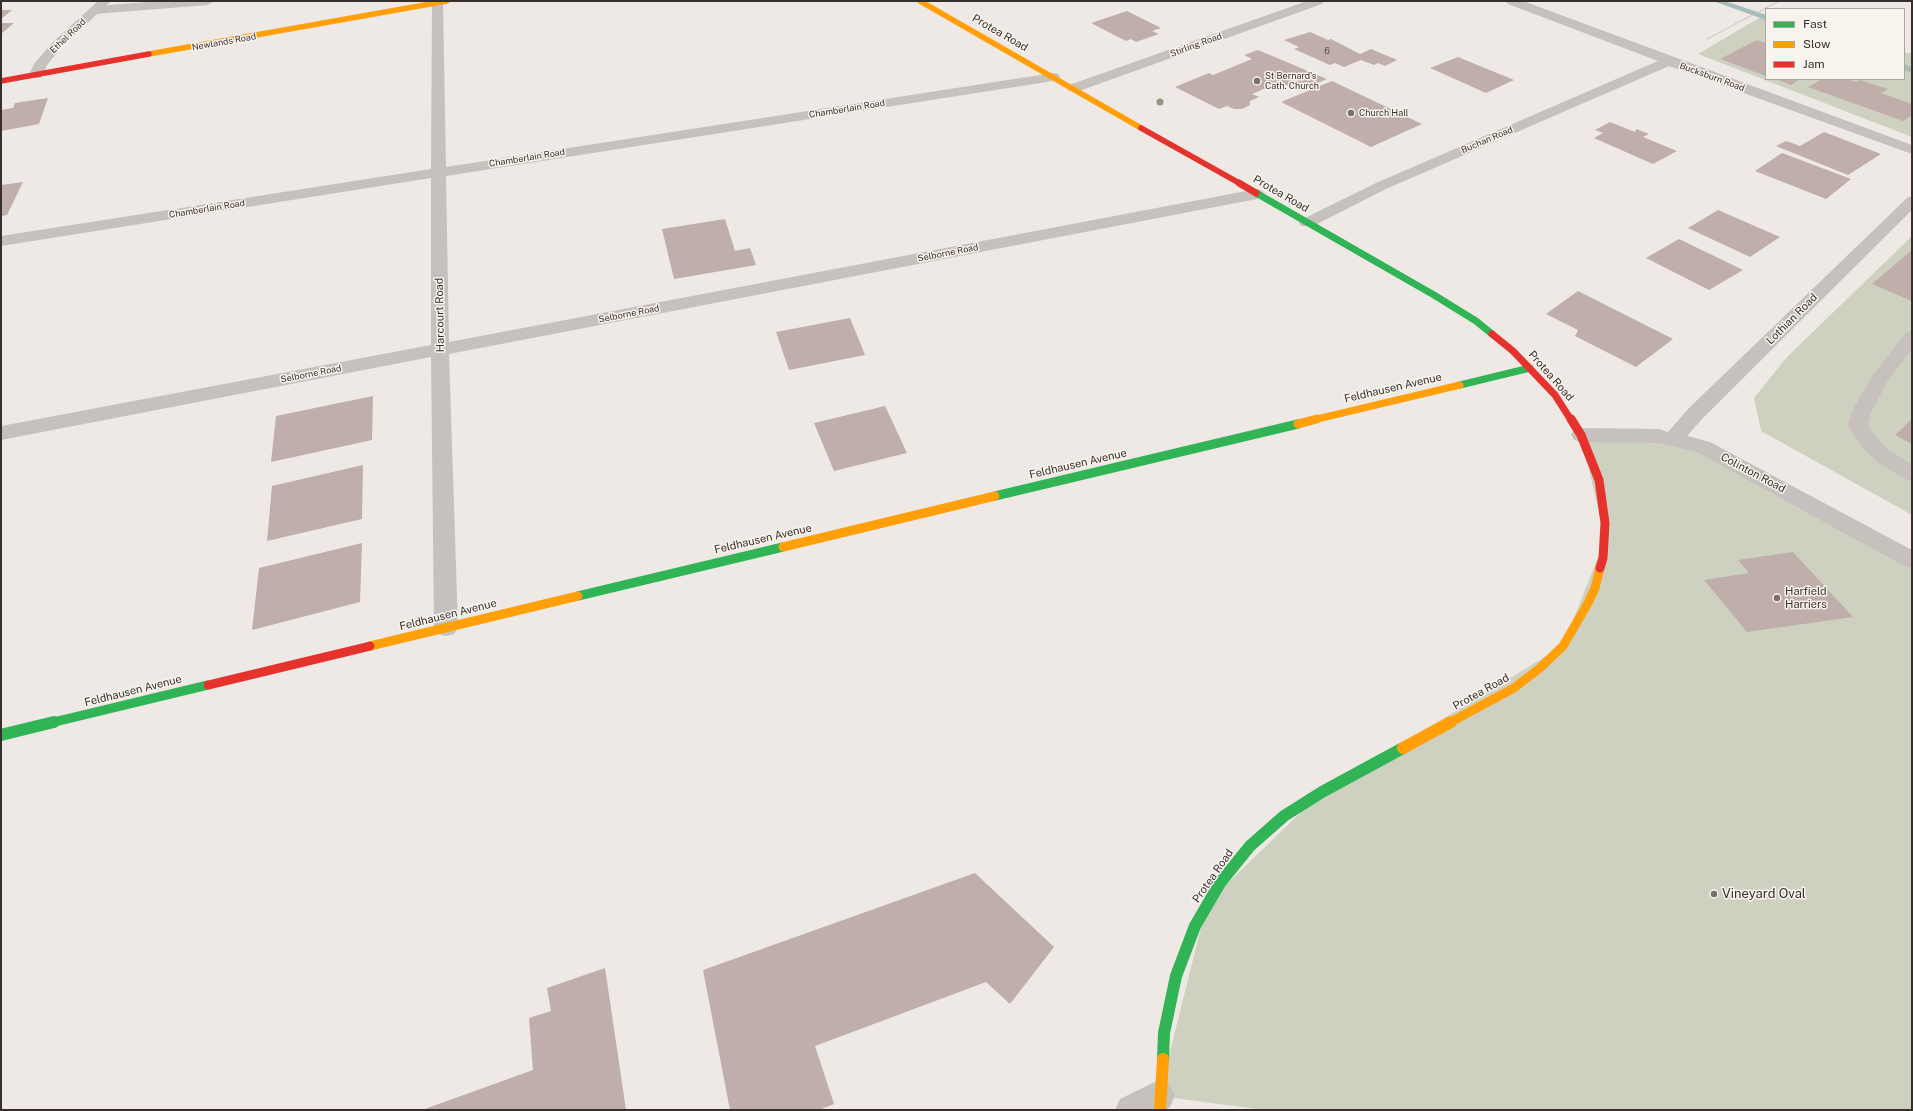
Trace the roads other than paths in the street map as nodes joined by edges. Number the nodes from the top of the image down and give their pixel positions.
1 (105, 1) edge
2 (208, 1) edge
3 (920, 1) edge
4 (1318, 1) edge
5 (1512, 1) edge
6 (442, 2) edge
7 (95, 10) junction
8 (1669, 61) junction
9 (36, 75) junction
10 (1053, 77) junction
11 (1, 81) edge
12 (1074, 88) junction
13 (1912, 150) edge
14 (438, 172) junction
15 (1257, 194) junction
16 (1912, 201) edge
17 (1307, 223) junction
18 (1, 241) edge
19 (1912, 337) edge
20 (440, 349) junction
21 (1530, 368) junction
22 (1, 433) edge
23 (1581, 435) junction
24 (1673, 439) junction
25 (1912, 474) edge
26 (1912, 560) edge
27 (446, 627) junction
28 (1, 735) edge
29 (1160, 1103) edge
30 (1131, 1110) edge

1 - 7 street, Ethel Road
2 - 7 street
3 - 10 main road, Protea Road
4 - 12 street, Stirling Road
5 - 8 street, Bucksburn Road
6 - 9 main road, Newlands Road
6 - 14 street, Harcourt Road
7 - 9 street, Ethel Road
8 - 13 street, Bucksburn Road
8 - 17 street, Buchan Road
9 - 11 main road, Newlands Road
10 - 12 main road, Protea Road
10 - 14 street, Chamberlain Road
12 - 15 main road, Protea Road
14 - 18 street, Chamberlain Road
14 - 20 street, Harcourt Road
15 - 17 main road, Protea Road
15 - 20 street, Selborne Road
16 - 24 street, Lothian Road
17 - 21 main road, Protea Road
19 - 25 street
20 - 22 street, Selborne Road
20 - 27 street, Harcourt Road
21 - 23 main road, Protea Road
21 - 27 main road, Feldhausen Avenue
23 - 24 street, Colinton Road
23 - 29 main road, Protea Road
24 - 26 street, Colinton Road
27 - 28 main road, Feldhausen Avenue
29 - 30 street

